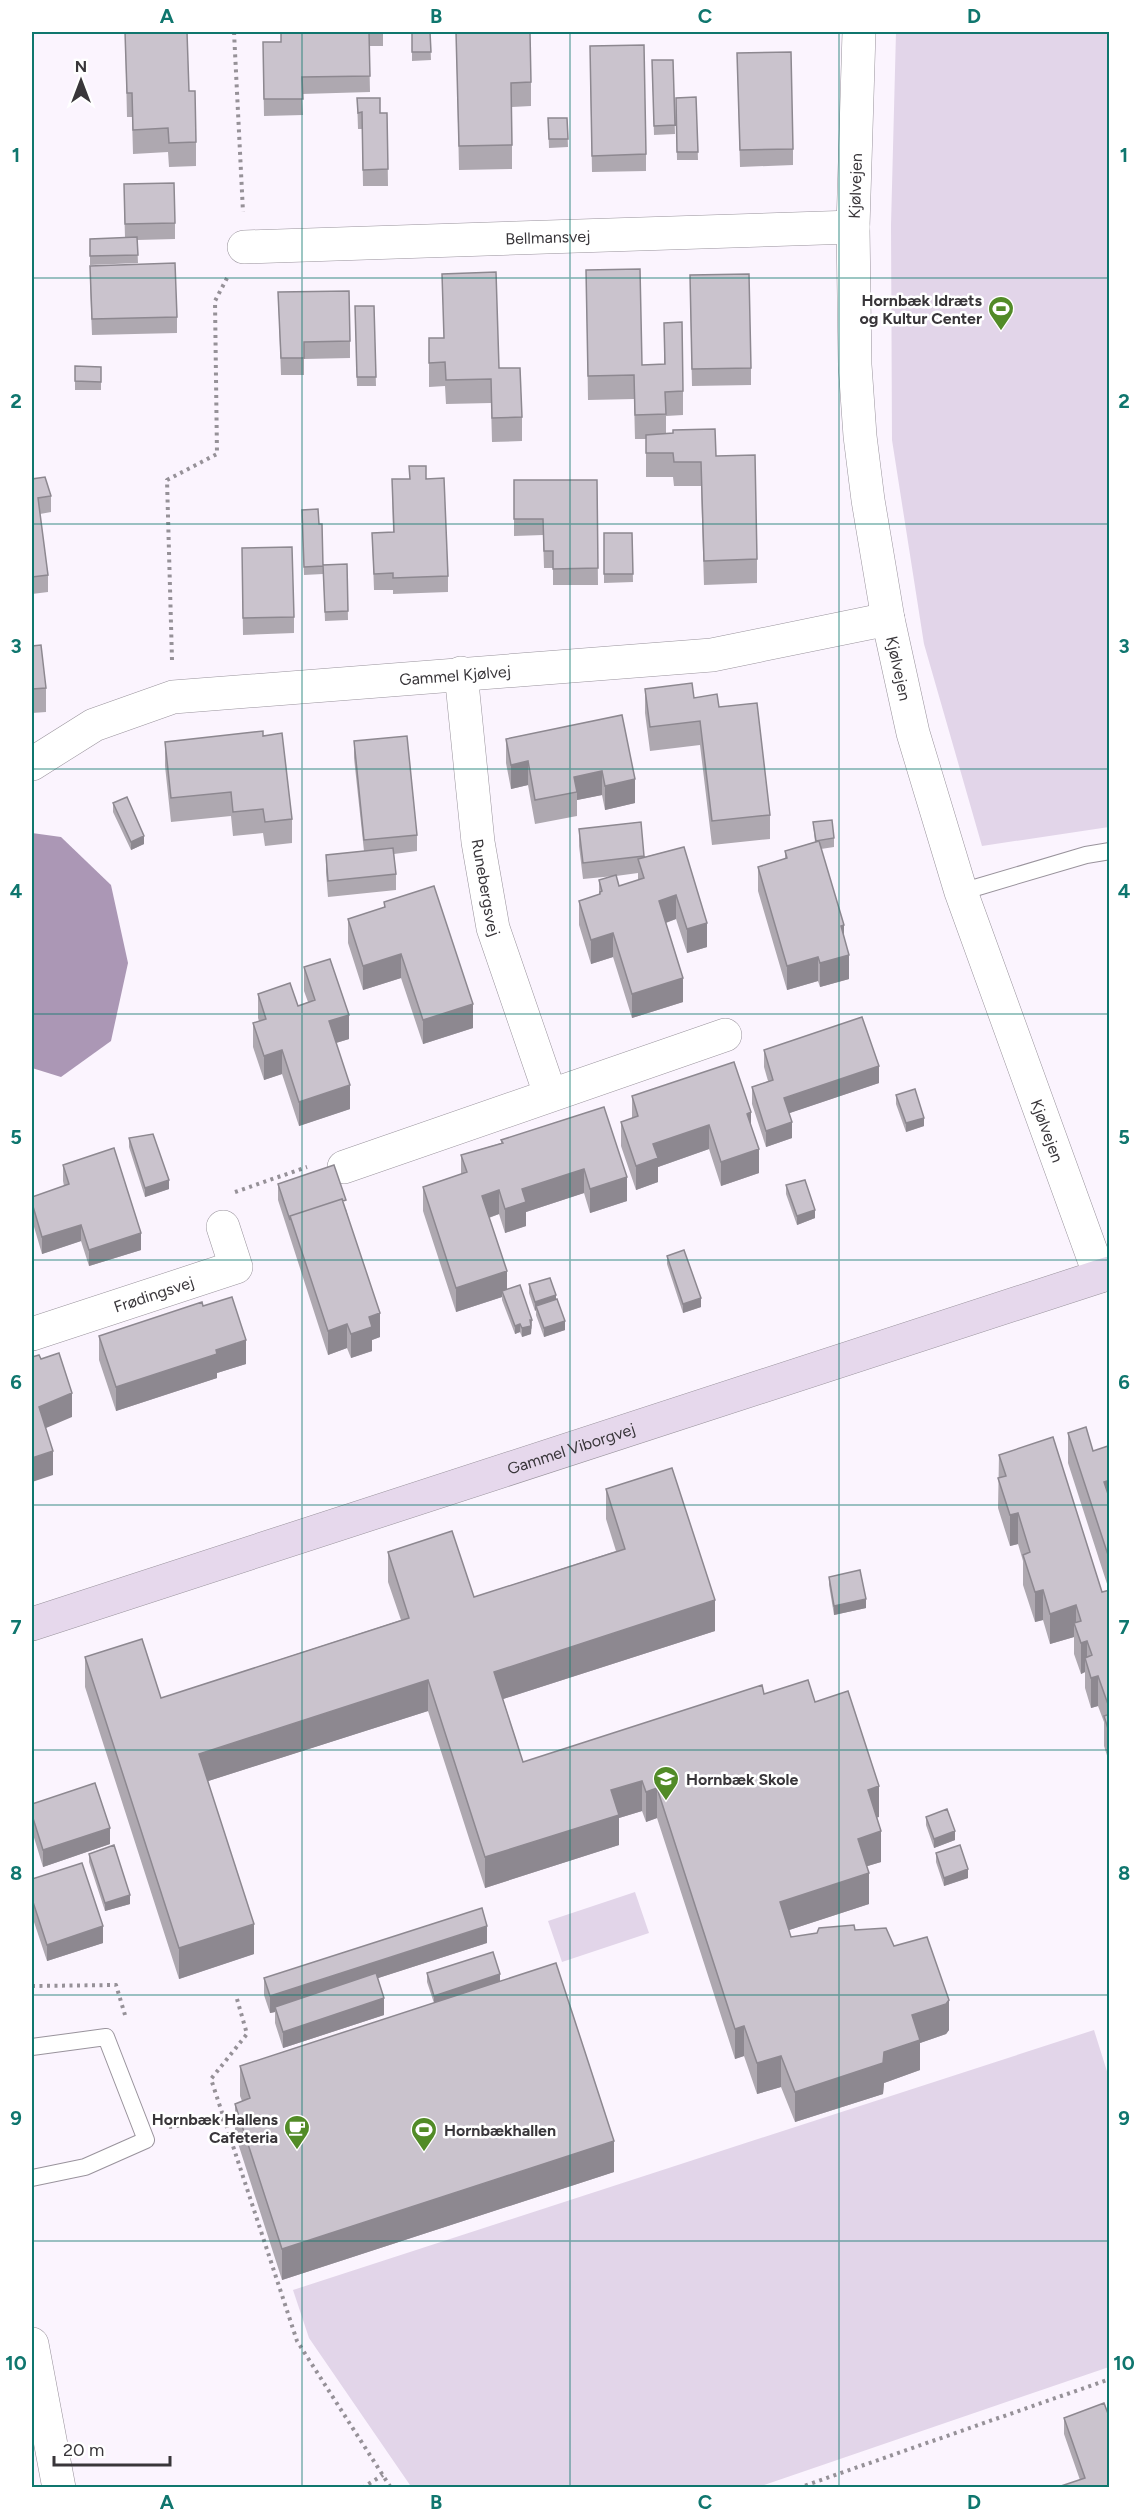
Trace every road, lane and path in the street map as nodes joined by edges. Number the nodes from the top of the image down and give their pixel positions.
1 (234, 32) edge
2 (860, 32) edge
3 (853, 227) junction
4 (244, 247) junction
5 (888, 619) junction
6 (461, 673) junction
7 (173, 697) junction
8 (32, 764) edge
9 (1110, 851) edge
10 (961, 892) junction
11 (725, 1035) dead end
12 (550, 1094) junction
13 (344, 1167) joint
14 (223, 1227) joint
15 (1105, 1274) edge
16 (32, 1334) edge
17 (32, 1624) edge
18 (237, 1999) dead end
19 (32, 2047) edge
20 (32, 2178) edge
21 (32, 2344) edge
22 (1110, 2379) edge
23 (382, 2475) junction
24 (59, 2487) edge
25 (362, 2487) edge
26 (391, 2487) edge
27 (798, 2487) edge

1 - 4 path
2 - 3 street, Kjølvejen
3 - 4 street, Bellmansvej
3 - 5 street, Kjølvejen
4 - 7 path
5 - 6 street, Gammel Kjølvej
5 - 10 street, Kjølvejen
6 - 7 street, Gammel Kjølvej
6 - 12 street, Runebergsvej
7 - 8 street, Gammel Kjølvej
9 - 10 lane
10 - 15 street, Kjølvejen
11 - 12 street
12 - 13 street
13 - 14 path
14 - 16 street, Frødingsvej
15 - 17 main road, Gammel Viborgvej
18 - 23 path
19 - 20 lane
21 - 24 street
22 - 27 path
23 - 25 path
23 - 26 path

